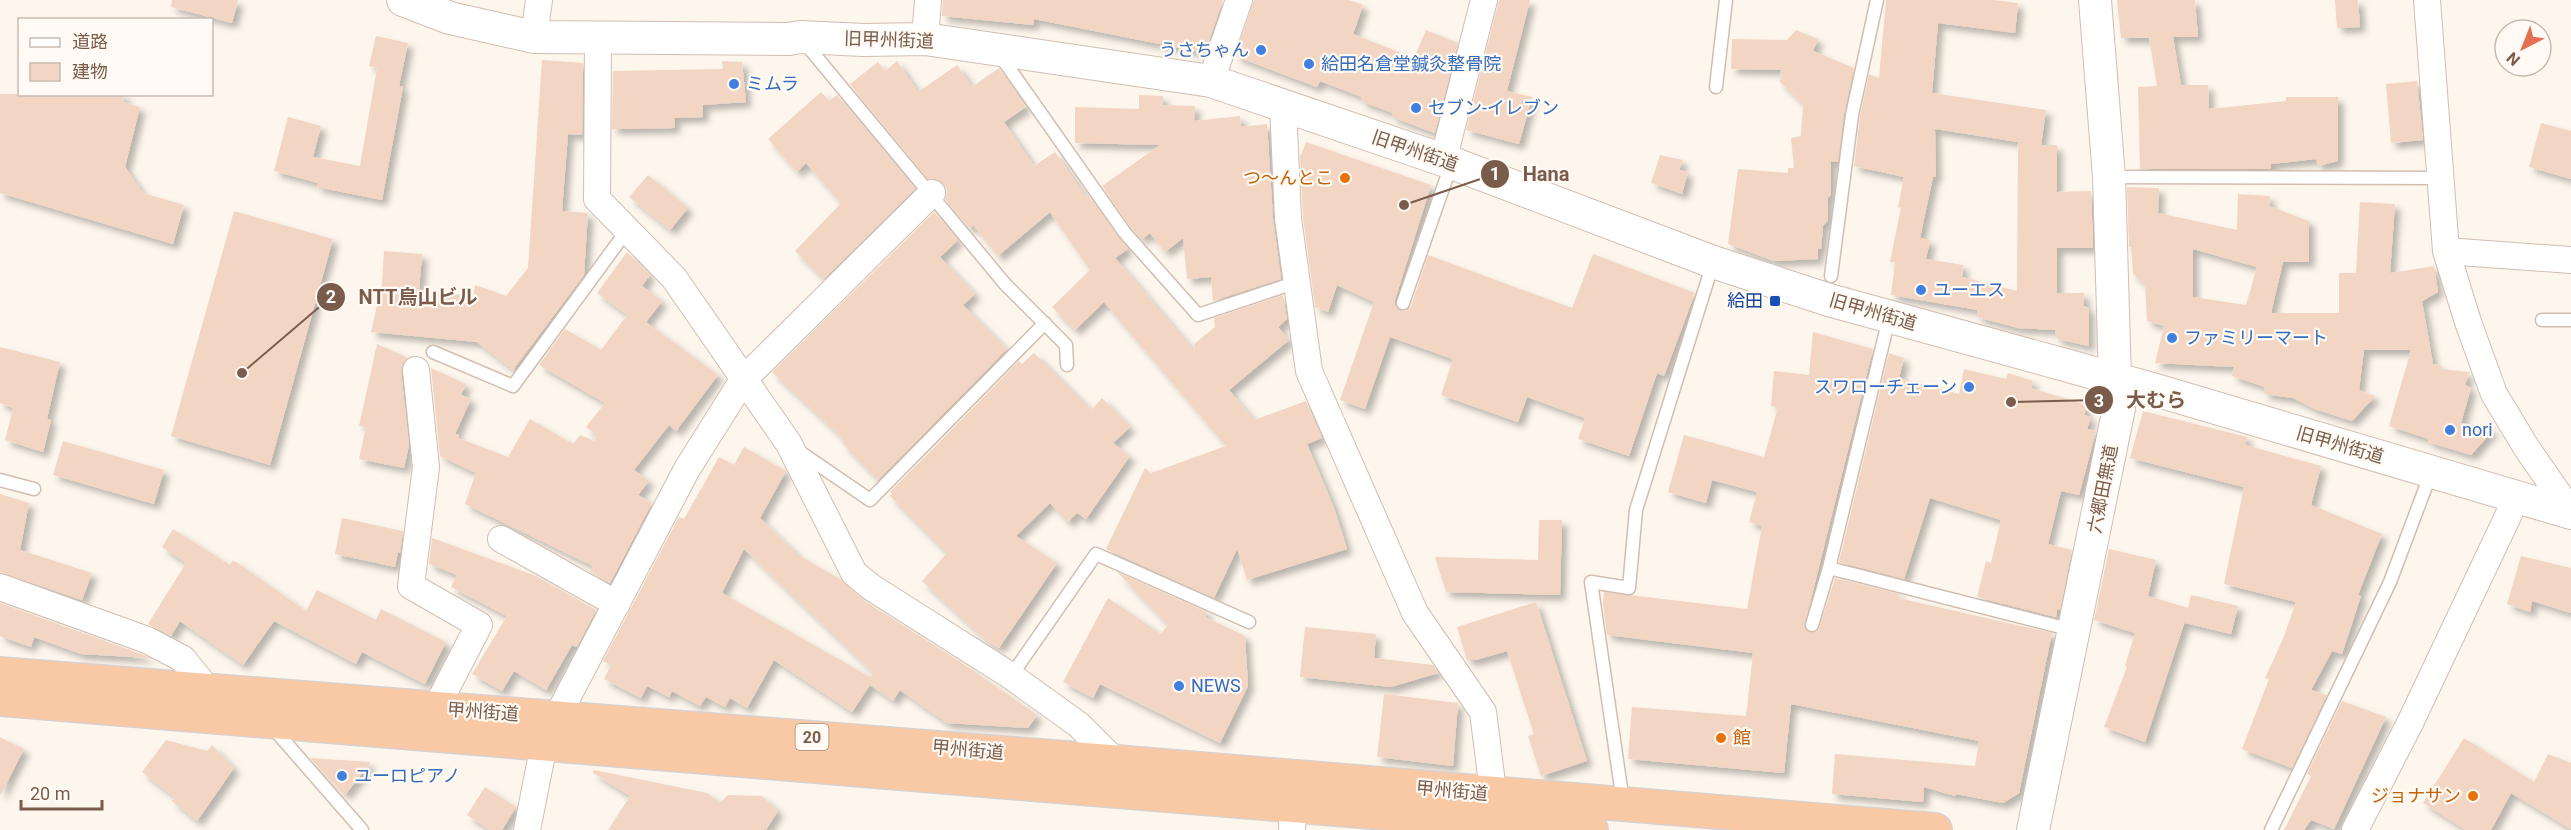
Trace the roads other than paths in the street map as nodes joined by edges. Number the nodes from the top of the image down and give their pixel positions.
1 (402, 0) edge
2 (539, 0) edge
3 (928, 0) edge
4 (1239, 0) edge
5 (1484, 0) edge
6 (1726, 0) edge
7 (1877, 0) edge
8 (2095, 0) edge
9 (2427, 0) edge
10 (534, 37) junction
11 (800, 37) junction
12 (598, 39) junction
13 (925, 39) junction
14 (996, 50) junction
15 (1211, 81) junction
16 (1716, 87) dead end
17 (1283, 105) junction
18 (1447, 162) junction
19 (2109, 177) junction
20 (2439, 178) junction
21 (932, 193) junction
22 (628, 229) junction
23 (2446, 251) junction
24 (2571, 260) edge
25 (1713, 262) junction
26 (1831, 276) dead end
27 (1297, 282) junction
28 (1403, 303) dead end
29 (1890, 317) junction
30 (2542, 320) dead end
31 (2571, 320) edge
32 (1045, 323) junction
33 (424, 361) joint
34 (1067, 366) dead end
35 (2115, 379) junction
36 (742, 380) junction
37 (789, 444) junction
38 (2431, 472) junction
39 (0, 480) edge
40 (34, 489) dead end
41 (2517, 497) junction
42 (2571, 512) edge
43 (501, 539) dead end
44 (1829, 568) junction
45 (0, 587) edge
46 (617, 604) junction
47 (1249, 621) dead end
48 (1812, 625) dead end
49 (2074, 631) junction
50 (0, 674) edge
51 (1011, 676) junction
52 (208, 690) junction
53 (0, 699) edge
54 (436, 708) junction
55 (268, 722) junction
56 (550, 731) junction
57 (1116, 762) junction
58 (1623, 805) junction
59 (1485, 815) edge
60 (1292, 817) edge
61 (362, 830) edge
62 (527, 830) edge
63 (1591, 830) edge
64 (1935, 830) edge
65 (2032, 830) edge
66 (2271, 830) edge
67 (2355, 830) edge

1 - 10 street, 旧甲州街道
2 - 10 street
3 - 13 street
4 - 15 street
5 - 18 street
6 - 16 lane
7 - 26 lane
8 - 19 street, 六郷田無道
9 - 20 street
10 - 12 street, 旧甲州街道
11 - 12 street, 旧甲州街道
11 - 13 street, 旧甲州街道
11 - 21 lane
12 - 22 street
13 - 14 street, 旧甲州街道
14 - 15 street, 旧甲州街道
14 - 27 lane
15 - 17 street, 旧甲州街道
17 - 18 street, 旧甲州街道
17 - 27 street
18 - 25 street, 旧甲州街道
18 - 28 lane
19 - 20 lane
19 - 35 street, 六郷田無道
20 - 23 street
21 - 32 lane
21 - 36 street
22 - 33 lane
22 - 36 street
23 - 24 street
23 - 42 street
25 - 29 street, 旧甲州街道
25 - 58 lane
27 - 59 street
29 - 35 street, 旧甲州街道
29 - 44 lane
30 - 31 lane
32 - 34 lane
32 - 37 lane
33 - 54 street
35 - 38 street, 旧甲州街道
35 - 49 street, 六郷田無道
36 - 37 street
36 - 46 street
37 - 51 street
38 - 41 street, 旧甲州街道
38 - 66 lane
39 - 40 lane
41 - 42 street, 旧甲州街道
41 - 67 street
43 - 46 street
44 - 48 lane
44 - 49 lane
45 - 52 street
46 - 56 street
47 - 51 lane
49 - 65 street, 六郷田無道
50 - 52 highway, 甲州街道 / 20
51 - 57 street
52 - 54 highway, 甲州街道 / 20
53 - 55 highway, 甲州街道 / 20
54 - 56 highway, 甲州街道 / 20
55 - 56 highway, 甲州街道 / 20
55 - 61 lane
56 - 57 highway, 甲州街道 / 20
56 - 60 highway, 甲州街道 / 20
56 - 62 street
57 - 59 highway, 甲州街道 / 20
58 - 59 highway, 甲州街道 / 20
58 - 64 highway, 甲州街道 / 20
59 - 60 highway, 甲州街道 / 20
59 - 63 highway, 甲州街道 / 20

